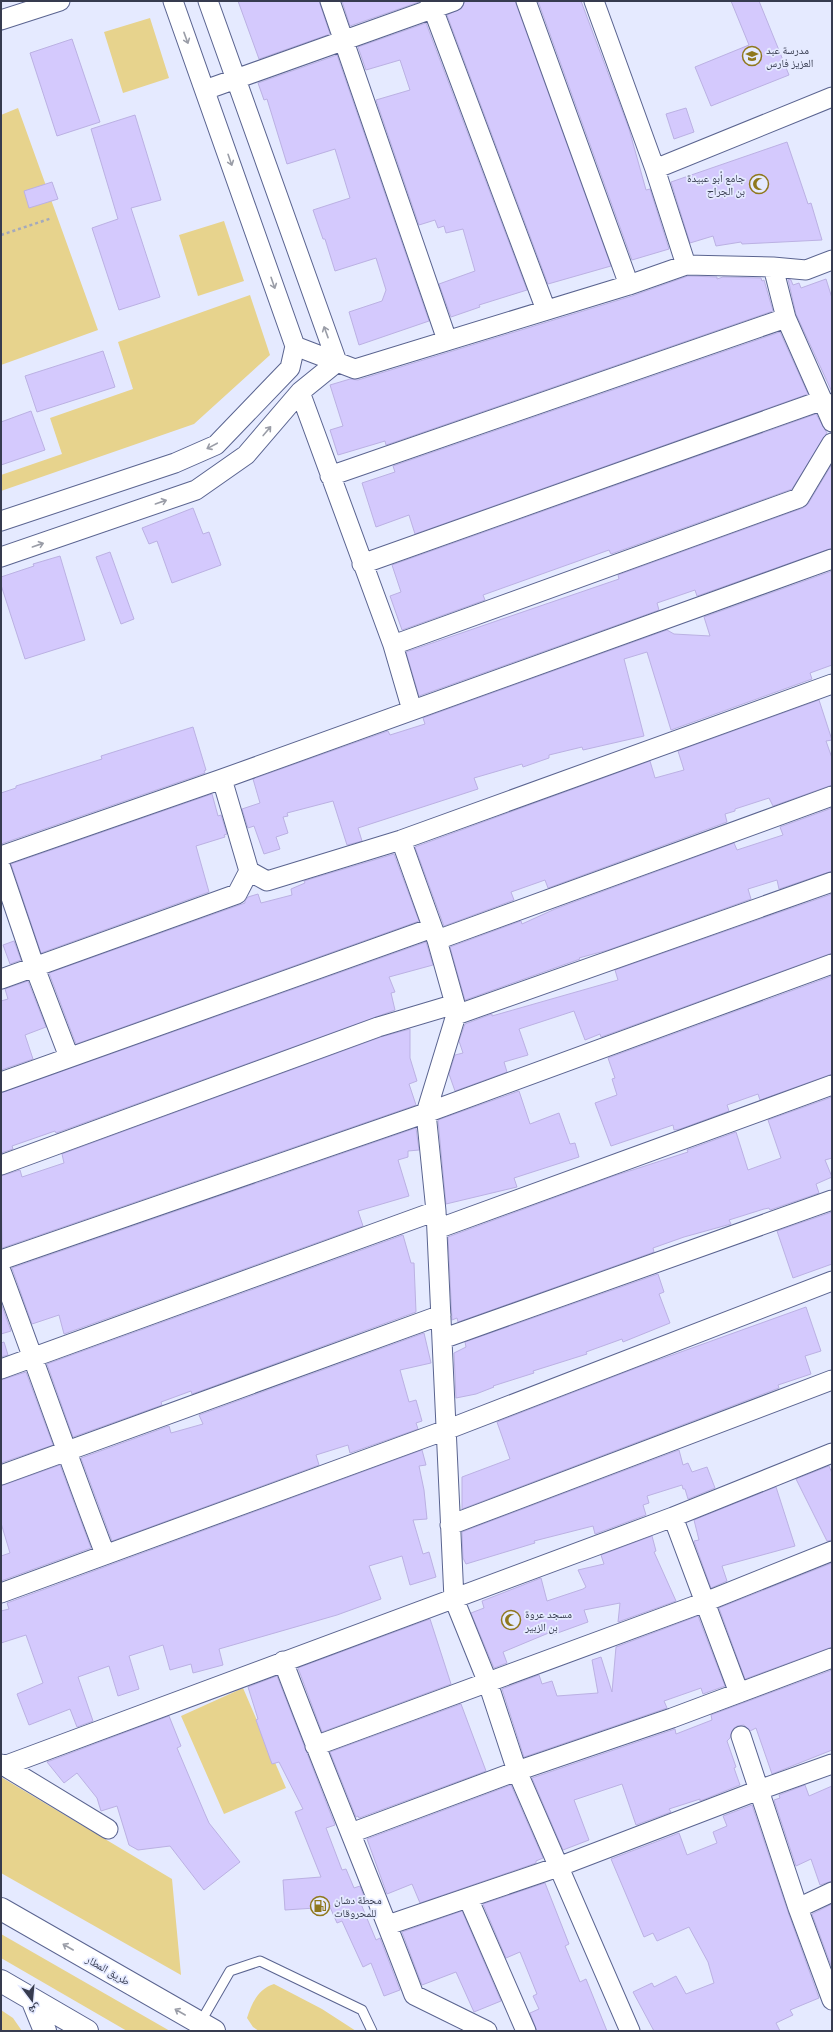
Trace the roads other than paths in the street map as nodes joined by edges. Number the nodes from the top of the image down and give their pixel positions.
1 (60, 1) edge
2 (173, 1) edge
3 (208, 1) edge
4 (330, 1) edge
5 (454, 1) edge
6 (526, 1) edge
7 (594, 1) edge
8 (432, 5) edge
9 (1, 20) edge
10 (344, 40) junction
11 (235, 78) junction
12 (205, 90) junction
13 (832, 97) edge
14 (654, 169) junction
15 (832, 260) edge
16 (686, 265) junction
17 (772, 267) junction
18 (629, 285) junction
19 (546, 310) junction
20 (786, 318) junction
21 (447, 340) junction
22 (295, 346) junction
23 (336, 362) junction
24 (300, 392) junction
25 (824, 400) junction
26 (832, 422) edge
27 (832, 443) edge
28 (330, 476) junction
29 (1, 521) edge
30 (1, 557) edge
31 (832, 559) edge
32 (362, 564) junction
33 (393, 645) junction
34 (832, 684) edge
35 (412, 710) junction
36 (222, 780) junction
37 (832, 796) edge
38 (401, 840) junction
39 (1, 856) edge
40 (1, 868) edge
41 (249, 871) junction
42 (267, 881) junction
43 (832, 882) edge
44 (237, 894) junction
45 (435, 934) junction
46 (832, 964) edge
47 (35, 968) junction
48 (1, 979) edge
49 (455, 1010) junction
50 (69, 1057) junction
51 (1, 1082) edge
52 (832, 1085) edge
53 (426, 1113) junction
54 (1, 1165) edge
55 (832, 1200) edge
56 (437, 1220) junction
57 (1, 1260) edge
58 (1, 1271) edge
59 (832, 1281) edge
60 (441, 1316) junction
61 (442, 1339) junction
62 (33, 1357) junction
63 (1, 1369) edge
64 (832, 1380) edge
65 (446, 1430) junction
66 (66, 1452) junction
67 (832, 1453) edge
68 (1, 1475) edge
69 (673, 1517) junction
70 (450, 1525) junction
71 (832, 1551) edge
72 (105, 1554) junction
73 (1, 1593) edge
74 (454, 1599) junction
75 (705, 1602) junction
76 (832, 1658) edge
77 (284, 1662) junction
78 (488, 1683) junction
79 (739, 1693) junction
80 (741, 1736) dead end
81 (315, 1746) junction
82 (832, 1764) edge
83 (3, 1765) edge
84 (517, 1771) junction
85 (759, 1790) junction
86 (108, 1829) dead end
87 (351, 1833) junction
88 (558, 1868) junction
89 (832, 1892) edge
90 (468, 1898) junction
91 (798, 1908) junction
92 (1, 1909) edge
93 (388, 1925) junction
94 (1, 1981) edge
95 (32, 1999) junction
96 (832, 2000) edge
97 (207, 2027) edge
98 (45, 2031) edge
99 (87, 2031) edge
100 (372, 2031) edge
101 (487, 2031) edge
102 (526, 2031) edge
103 (630, 2031) edge

1 - 9 street
2 -> 12 street
3 - 11 street
4 - 10 street
5 - 8 street
6 - 18 street
7 - 14 street
8 - 10 street
8 - 19 street
10 - 11 street
10 - 21 street
11 - 12 street
23 -> 11 street
12 -> 22 street
13 - 14 street
14 - 16 street
15 - 17 street
16 - 17 street
16 - 18 street
17 - 20 street
18 - 19 street
19 - 21 street
20 - 25 street
20 - 28 street
21 - 23 street
22 - 23 street
22 -> 29 street
23 - 24 street
24 - 28 street
30 -> 24 street
25 - 26 street
25 - 32 street
27 - 33 street
28 - 32 street
31 - 35 street
32 - 33 street
33 - 35 street
34 - 38 street
35 - 36 street
36 - 39 street
36 - 41 street
37 - 45 street
38 - 42 street
38 - 45 street
40 - 47 street
41 - 42 street
41 - 44 street
42 - 44 street
43 - 49 street
44 - 47 street
45 - 49 street
45 - 50 street
46 - 53 street
47 - 48 street
47 - 50 street
49 - 53 street
49 - 54 street
50 - 51 street
52 - 56 street
53 - 56 street
53 - 57 street
55 - 61 street
56 - 60 street
56 - 62 street
58 - 62 street
59 - 65 street
60 - 61 street
60 - 66 street
61 - 65 street
62 - 63 street
62 - 66 street
64 - 70 street
65 - 70 street
65 - 72 street
66 - 68 street
66 - 72 street
67 - 69 street
69 - 74 street
69 - 75 street
70 - 74 street
71 - 75 street
72 - 73 street
74 - 77 street
74 - 78 street
75 - 78 street
75 - 79 street
76 - 79 street
77 - 81 street
77 - 83 street
78 - 81 street
78 - 84 street
79 - 84 street
80 - 85 street
81 - 87 street
82 - 85 street
83 - 86 street
84 - 87 street
84 - 88 street
85 - 88 street
85 - 91 street
87 - 93 street
88 - 90 street
88 - 103 street
89 - 91 street
90 - 93 street
90 - 102 street
91 - 96 street
97 -> 92 highway, طريق المطار
93 - 101 street
94 - 95 highway
95 - 98 highway
95 - 99 highway
97 - 100 lane

